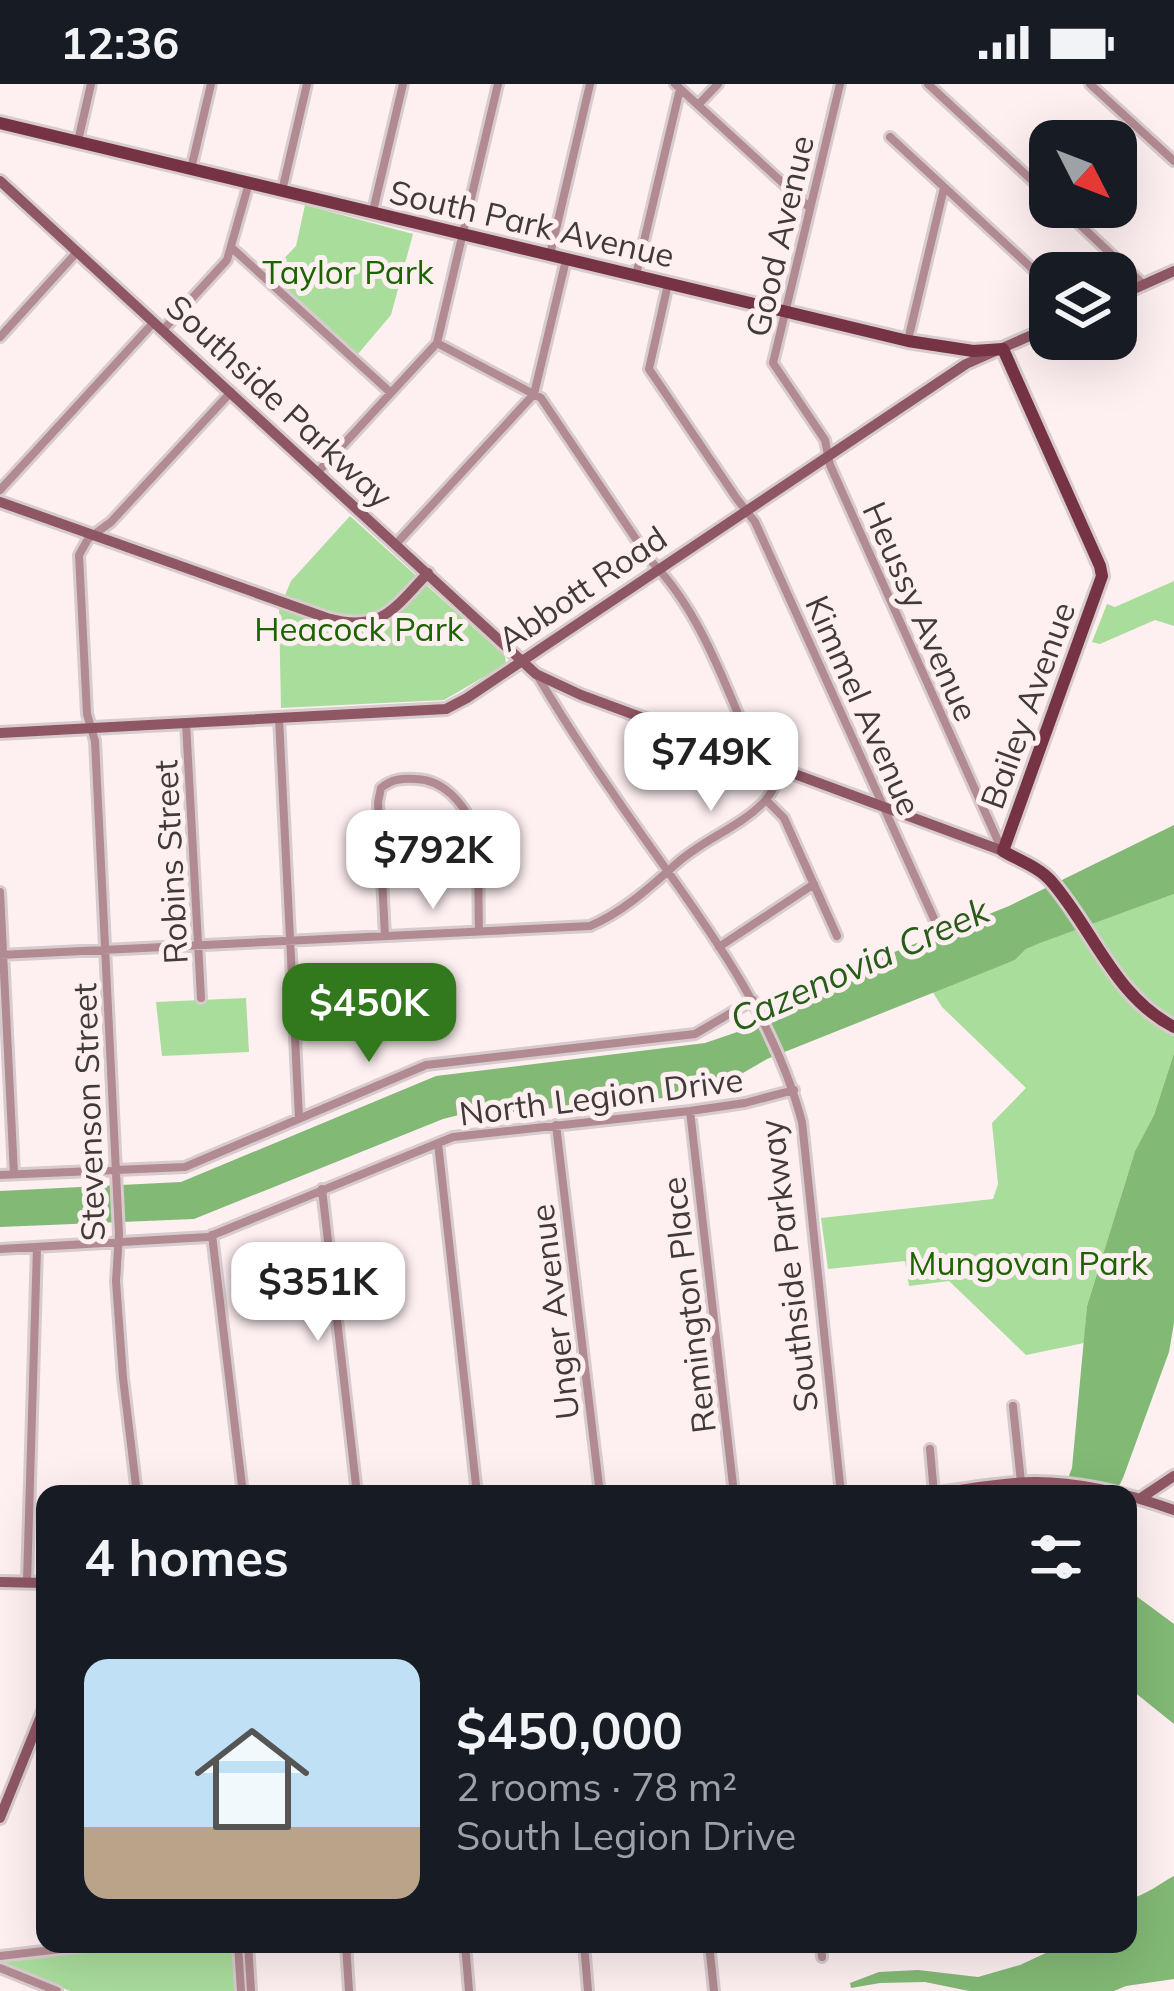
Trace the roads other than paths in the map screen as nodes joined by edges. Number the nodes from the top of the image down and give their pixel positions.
1 (91, 84) edge
2 (211, 84) edge
3 (307, 84) edge
4 (403, 84) edge
5 (498, 84) edge
6 (590, 84) edge
7 (718, 84) edge
8 (840, 84) edge
9 (928, 84) edge
10 (1090, 84) edge
11 (677, 86) edge
12 (698, 105) junction
13 (0, 123) edge
14 (890, 137) dead end
15 (77, 142) junction
16 (1174, 160) edge
17 (191, 169) junction
18 (1029, 178) edge
19 (0, 181) edge
20 (249, 183) junction
21 (944, 188) junction
22 (282, 191) junction
23 (810, 208) junction
24 (372, 212) junction
25 (1084, 228) edge
26 (462, 234) junction
27 (232, 248) junction
28 (77, 252) junction
29 (550, 255) junction
30 (566, 259) junction
31 (1029, 266) edge
32 (1174, 271) edge
33 (636, 275) junction
34 (668, 283) junction
35 (1144, 284) junction
36 (1137, 287) edge
37 (785, 312) junction
38 (159, 326) junction
39 (0, 337) edge
40 (1029, 337) edge
41 (908, 341) junction
42 (437, 343) junction
43 (1003, 349) junction
44 (231, 392) junction
45 (392, 393) junction
46 (534, 394) junction
47 (827, 455) junction
48 (318, 472) junction
49 (0, 490) edge
50 (0, 502) edge
51 (747, 510) junction
52 (94, 534) junction
53 (396, 544) junction
54 (659, 569) junction
55 (428, 573) junction
56 (522, 662) junction
57 (536, 674) junction
58 (279, 718) junction
59 (186, 723) junction
60 (90, 728) junction
61 (0, 733) edge
62 (758, 761) junction
63 (781, 770) junction
64 (766, 800) junction
65 (883, 807) junction
66 (1003, 851) junction
67 (669, 872) junction
68 (814, 884) junction
69 (0, 892) edge
70 (935, 921) dead end
71 (479, 932) junction
72 (385, 936) junction
73 (837, 936) dead end
74 (290, 941) junction
75 (198, 945) junction
76 (719, 947) junction
77 (106, 950) junction
78 (2, 955) edge
79 (201, 998) dead end
80 (753, 1000) junction
81 (1174, 1027) edge
82 (794, 1090) junction
83 (690, 1111) junction
84 (299, 1119) junction
85 (556, 1125) junction
86 (438, 1143) junction
87 (116, 1173) junction
88 (14, 1174) junction
89 (0, 1175) edge
90 (322, 1189) junction
91 (212, 1235) junction
92 (119, 1238) junction
93 (37, 1247) junction
94 (0, 1249) edge
95 (1013, 1406) dead end
96 (930, 1449) dead end
97 (1174, 1475) edge
98 (1021, 1484) junction
99 (136, 1485) edge
100 (241, 1485) edge
101 (356, 1485) edge
102 (476, 1485) edge
103 (599, 1485) edge
104 (733, 1485) edge
105 (840, 1485) edge
106 (938, 1485) edge
107 (1012, 1485) edge
108 (1058, 1485) edge
109 (1137, 1496) joint
110 (1174, 1510) edge
111 (0, 1582) edge
112 (27, 1582) junction
113 (36, 1582) edge
114 (36, 1728) edge
115 (0, 1818) edge
116 (36, 1952) edge
117 (239, 1953) edge
118 (249, 1953) edge
119 (347, 1953) edge
120 (466, 1953) edge
121 (585, 1953) edge
122 (710, 1953) edge
123 (822, 1953) edge
124 (0, 1956) edge
125 (822, 1957) dead end
126 (0, 1968) edge
127 (57, 1991) edge
128 (241, 1991) edge
129 (251, 1991) edge
130 (349, 1991) edge
131 (469, 1991) edge
132 (588, 1991) edge
133 (714, 1991) edge

1 - 15 street
2 - 17 street
3 - 22 street
4 - 24 street
5 - 26 street
6 - 29 street
7 - 12 street
8 - 23 street, Good Avenue
9 - 18 street
10 - 16 street
11 - 12 street
11 - 33 street
12 - 23 street
13 - 15 main road, South Park Avenue
14 - 21 street
15 - 17 main road, South Park Avenue
17 - 20 main road, South Park Avenue
19 - 28 street, Southside Parkway
20 - 22 main road, South Park Avenue
20 - 27 street
21 - 31 street
21 - 41 street
22 - 24 main road, South Park Avenue
23 - 37 street, Good Avenue
24 - 26 main road, South Park Avenue
25 - 35 street
26 - 29 main road, South Park Avenue
26 - 42 street
27 - 38 street
27 - 45 street
28 - 38 street, Southside Parkway
28 - 39 street
29 - 30 main road, South Park Avenue
30 - 33 main road, South Park Avenue
30 - 46 street
32 - 35 street
33 - 34 main road, South Park Avenue
34 - 37 main road, South Park Avenue
34 - 51 street, Kimmel Avenue
35 - 36 street
37 - 41 main road, South Park Avenue
37 - 47 street, Good Avenue
38 - 44 street, Southside Parkway
38 - 49 street
40 - 43 street, South Park Avenue
41 - 43 main road, South Park Avenue
42 - 45 street
42 - 46 street
43 - 47 street, Abbott Road
43 - 66 main road, Bailey Avenue
44 - 48 street, Southside Parkway
44 - 52 street
45 - 48 street
46 - 53 street
46 - 54 street
47 - 51 street, Abbott Road
47 - 66 street, Heussy Avenue
48 - 53 street, Southside Parkway
50 - 52 street
51 - 54 street, Abbott Road
51 - 65 street, Kimmel Avenue
52 - 55 street
52 - 60 street, Stevenson Street
53 - 55 street, Southside Parkway
54 - 56 street, Abbott Road
54 - 62 street
55 - 56 street, Southside Parkway
56 - 57 street, Southside Parkway
56 - 58 street, Abbott Road
57 - 62 street, Southside Parkway
57 - 67 street, Southside Parkway
58 - 59 street, Abbott Road
58 - 74 street
59 - 60 street, Abbott Road
59 - 75 street, Robins Street
60 - 61 street, Abbott Road
60 - 77 street, Stevenson Street
62 - 63 street, Southside Parkway
63 - 64 street
63 - 65 street, Southside Parkway
64 - 67 street
64 - 68 street
65 - 66 street, Southside Parkway
65 - 70 street, Kimmel Avenue
66 - 81 main road, Bailey Avenue
67 - 71 street
67 - 76 street, Southside Parkway
68 - 73 street
68 - 76 street
69 - 78 street
71 - 72 street
71 - 72 street
72 - 74 street
74 - 75 street
74 - 84 street
75 - 77 street
75 - 79 street, Robins Street
76 - 80 street, Southside Parkway
77 - 78 street
77 - 87 street, Stevenson Street
78 - 88 street
80 - 82 street, Southside Parkway
80 - 84 street
82 - 83 street, North Legion Drive
82 - 105 street, Southside Parkway
83 - 85 street, North Legion Drive
83 - 104 street, Remington Place
84 - 87 street
85 - 86 street, North Legion Drive
85 - 103 street, Unger Avenue
86 - 90 street, North Legion Drive
86 - 102 street
87 - 88 street
87 - 92 street, Stevenson Street
88 - 89 street
90 - 91 street, North Legion Drive
90 - 101 street
91 - 92 street, North Legion Drive
91 - 100 street
92 - 93 street, North Legion Drive
92 - 99 street, Stevenson Street
93 - 94 street, North Legion Drive
93 - 112 street
95 - 98 street
96 - 106 street
97 - 109 street
98 - 107 street
98 - 108 street
109 - 110 street
111 - 112 street
112 - 113 street
114 - 115 street
116 - 124 street
117 - 128 street
118 - 129 street
119 - 130 street
120 - 131 street
121 - 132 street
122 - 133 street
123 - 125 street
126 - 127 street

